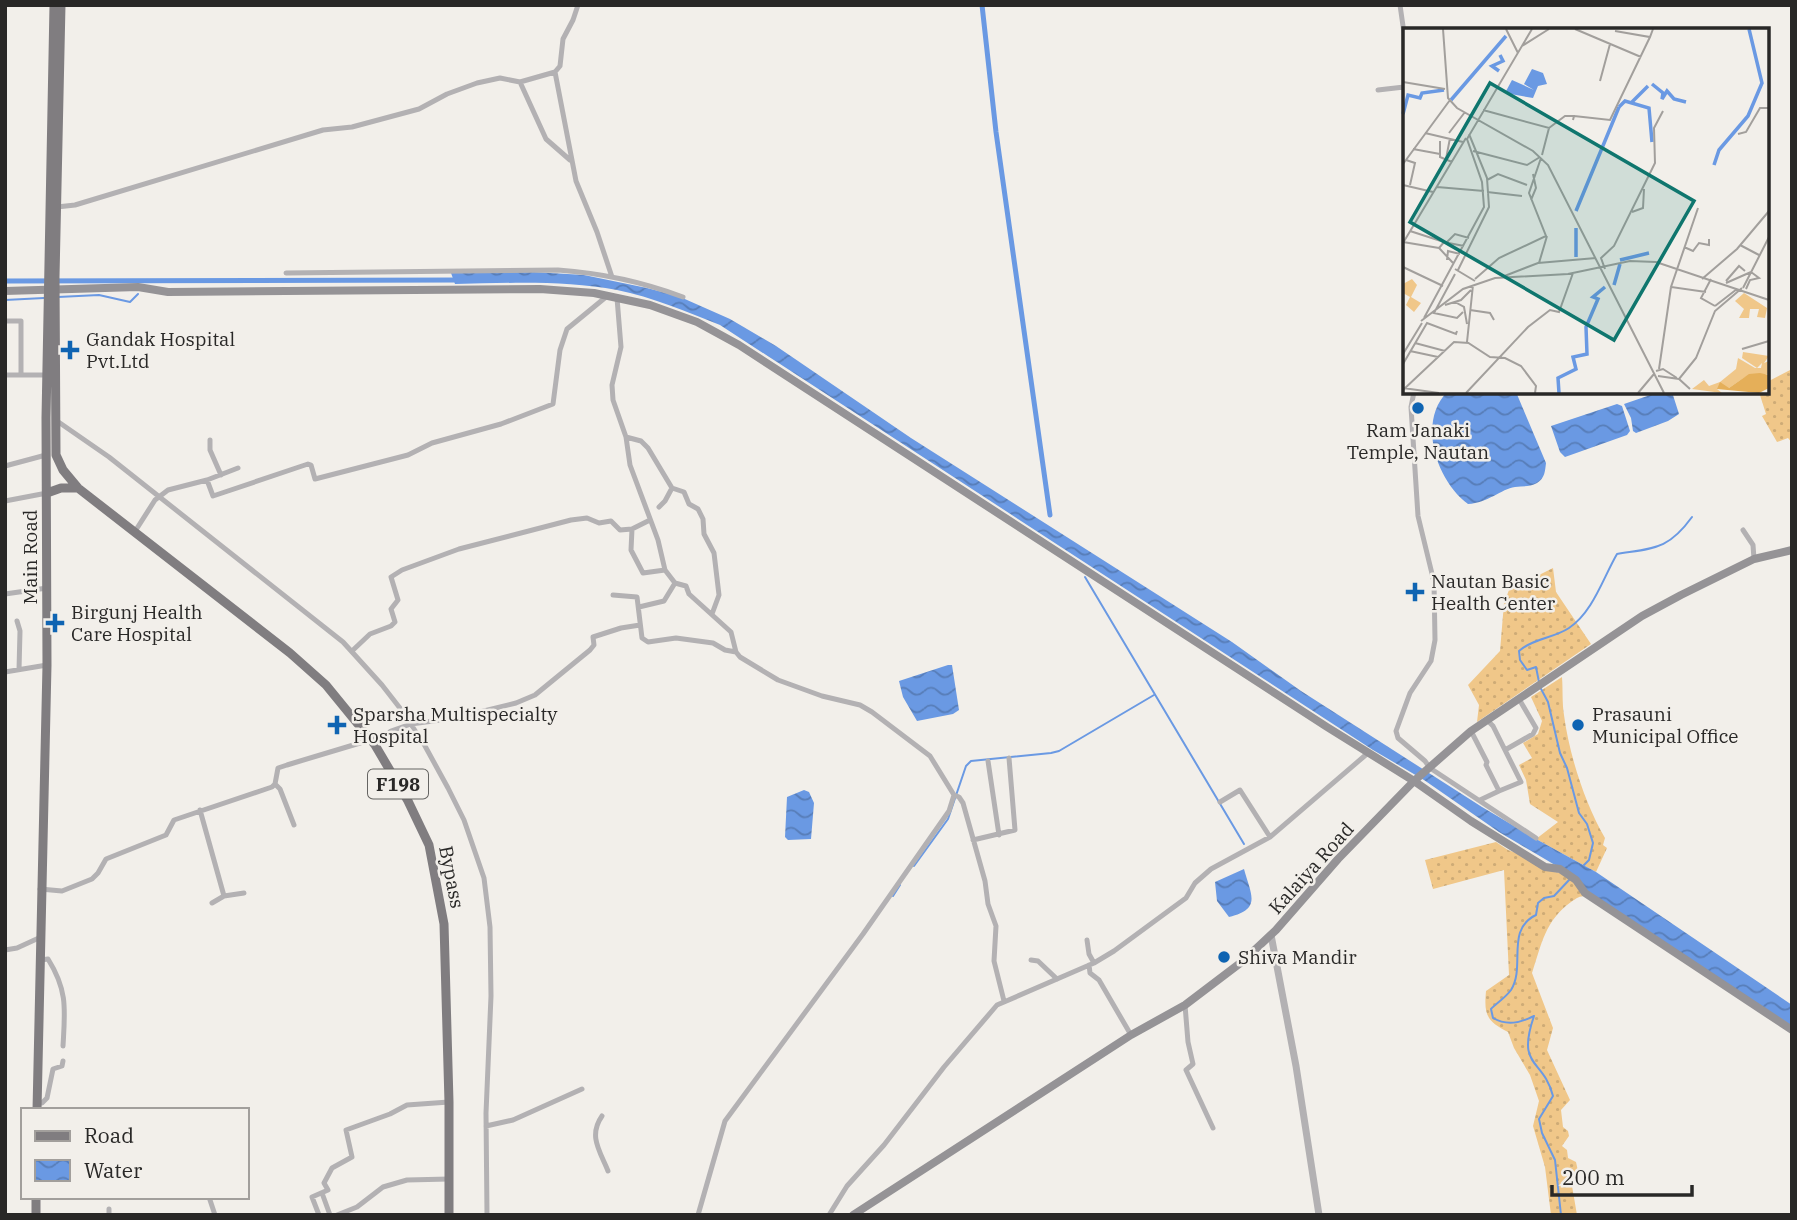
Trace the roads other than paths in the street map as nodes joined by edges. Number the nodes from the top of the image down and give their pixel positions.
1 (54, 5) edge
2 (61, 5) edge
3 (578, 5) edge
4 (1400, 5) edge
5 (1403, 28) edge
6 (555, 72) junction
7 (520, 82) junction
8 (1403, 87) edge
9 (1378, 90) dead end
10 (571, 160) junction
11 (57, 208) junction
12 (286, 273) dead end
13 (52, 277) junction
14 (612, 277) junction
15 (52, 289) junction
16 (5, 291) edge
17 (607, 296) junction
18 (683, 297) dead end
19 (617, 298) junction
20 (5, 321) edge
21 (5, 375) edge
22 (21, 375) junction
23 (51, 375) junction
24 (1413, 394) edge
25 (55, 420) junction
26 (54, 434) joint
27 (626, 438) junction
28 (210, 440) dead end
29 (47, 455) junction
30 (5, 466) edge
31 (238, 468) dead end
32 (221, 475) junction
33 (207, 480) junction
34 (78, 488) junction
35 (672, 488) junction
36 (47, 493) junction
37 (159, 498) junction
38 (5, 501) edge
39 (659, 507) dead end
40 (650, 520) junction
41 (632, 530) junction
42 (1743, 530) dead end
43 (134, 533) junction
44 (1792, 550) edge
45 (1754, 559) junction
46 (665, 570) junction
47 (675, 583) junction
48 (48, 588) junction
49 (5, 594) edge
50 (613, 595) dead end
51 (639, 607) junction
52 (712, 614) junction
53 (17, 621) dead end
54 (640, 625) junction
55 (352, 651) junction
56 (736, 652) junction
57 (47, 664) junction
58 (19, 670) junction
59 (5, 672) edge
60 (1519, 699) junction
61 (1488, 720) junction
62 (411, 724) junction
63 (1471, 731) junction
64 (372, 742) junction
65 (1505, 750) junction
66 (1368, 753) junction
67 (1009, 758) dead end
68 (988, 761) dead end
69 (1430, 768) junction
70 (1417, 779) junction
71 (275, 784) junction
72 (1499, 791) junction
73 (956, 796) junction
74 (1479, 800) junction
75 (1220, 802) dead end
76 (200, 810) junction
77 (294, 825) dead end
78 (999, 835) junction
79 (1270, 837) junction
80 (1536, 838) dead end
81 (973, 840) junction
82 (40, 888) junction
83 (244, 893) dead end
84 (224, 896) junction
85 (212, 904) dead end
86 (1271, 935) junction
87 (41, 937) junction
88 (1087, 940) dead end
89 (5, 950) edge
90 (40, 960) junction
91 (1031, 960) dead end
92 (1092, 964) junction
93 (1057, 979) junction
94 (1004, 1001) junction
95 (1185, 1005) junction
96 (1792, 1030) edge
97 (1131, 1035) junction
98 (63, 1046) dead end
99 (63, 1061) dead end
100 (582, 1089) dead end
101 (449, 1102) junction
102 (37, 1107) edge
103 (602, 1116) dead end
104 (486, 1126) junction
105 (1213, 1128) dead end
106 (608, 1171) dead end
107 (449, 1178) junction
108 (322, 1193) junction
109 (319, 1215) edge
110 (330, 1215) edge
111 (337, 1215) edge
112 (449, 1215) edge
113 (487, 1215) edge
114 (698, 1215) edge
115 (829, 1215) edge
116 (853, 1215) edge
117 (1320, 1215) edge

1 - 13 main road, Main Road
2 - 11 main road, Main Road
3 - 6 street
4 - 5 street
6 - 7 street
6 - 10 street
7 - 10 street
7 - 11 street
8 - 9 street
10 - 14 street
11 - 13 main road, Main Road
12 - 14 street
13 - 15 main road, Main Road
14 - 18 street
15 - 16 main road
15 - 17 main road
15 - 23 main road, Main Road
17 - 19 main road
17 - 33 street
19 - 27 street
19 - 66 main road
20 - 22 street
21 - 22 street
22 - 23 street
23 - 25 main road, Main Road
23 - 29 main road, Main Road
24 - 69 street
25 - 26 main road, Main Road
25 - 37 street
26 - 34 main road, Bypass / F198
27 - 35 street
27 - 40 street
28 - 32 street
29 - 30 street
29 - 36 main road, Main Road
31 - 32 street
32 - 33 street
33 - 37 street
34 - 36 main road
34 - 43 main road, Bypass / F198
35 - 39 street
35 - 52 street
36 - 38 street
36 - 48 main road, Main Road
37 - 43 street
37 - 55 street
40 - 41 street
40 - 46 street
41 - 46 street
41 - 55 street
42 - 45 street
43 - 64 main road, Bypass / F198
44 - 45 main road, Kalaiya Road
45 - 60 main road, Kalaiya Road
46 - 47 street
47 - 51 street
47 - 52 street
48 - 49 street
48 - 57 main road, Main Road
50 - 51 street
51 - 54 street
52 - 56 street
53 - 58 street
54 - 56 street
54 - 62 street
55 - 62 street
56 - 73 street
57 - 58 street
57 - 82 main road, Main Road
58 - 59 street
60 - 61 main road, Kalaiya Road
60 - 65 street
61 - 63 main road, Kalaiya Road
61 - 65 street
62 - 64 street
62 - 104 street
63 - 69 main road, Kalaiya Road
63 - 72 street
64 - 71 street
64 - 101 main road, Bypass / F198
65 - 72 street
66 - 70 main road
66 - 79 street
67 - 78 street
68 - 78 street
69 - 70 main road, Kalaiya Road
69 - 74 street
70 - 86 main road, Kalaiya Road
70 - 96 main road
71 - 76 street
71 - 77 street
72 - 74 street
73 - 81 street
73 - 114 street
74 - 80 street
75 - 79 street
76 - 82 street
76 - 84 street
78 - 81 street
79 - 92 street
81 - 94 street
82 - 87 main road, Main Road
83 - 84 street
84 - 85 street
86 - 95 main road, Kalaiya Road
86 - 117 street
87 - 89 street
87 - 90 main road, Main Road
88 - 92 street
90 - 98 street
90 - 102 main road, Main Road
91 - 93 street
92 - 93 street
92 - 97 street
93 - 94 street
94 - 115 street
95 - 97 main road, Kalaiya Road
95 - 105 street
97 - 116 main road, Kalaiya Road
99 - 102 street
100 - 104 street
101 - 107 main road, Bypass / F198
101 - 108 street
103 - 106 street
104 - 113 street
107 - 111 street
107 - 112 main road, Bypass / F198
108 - 109 street
108 - 110 street

